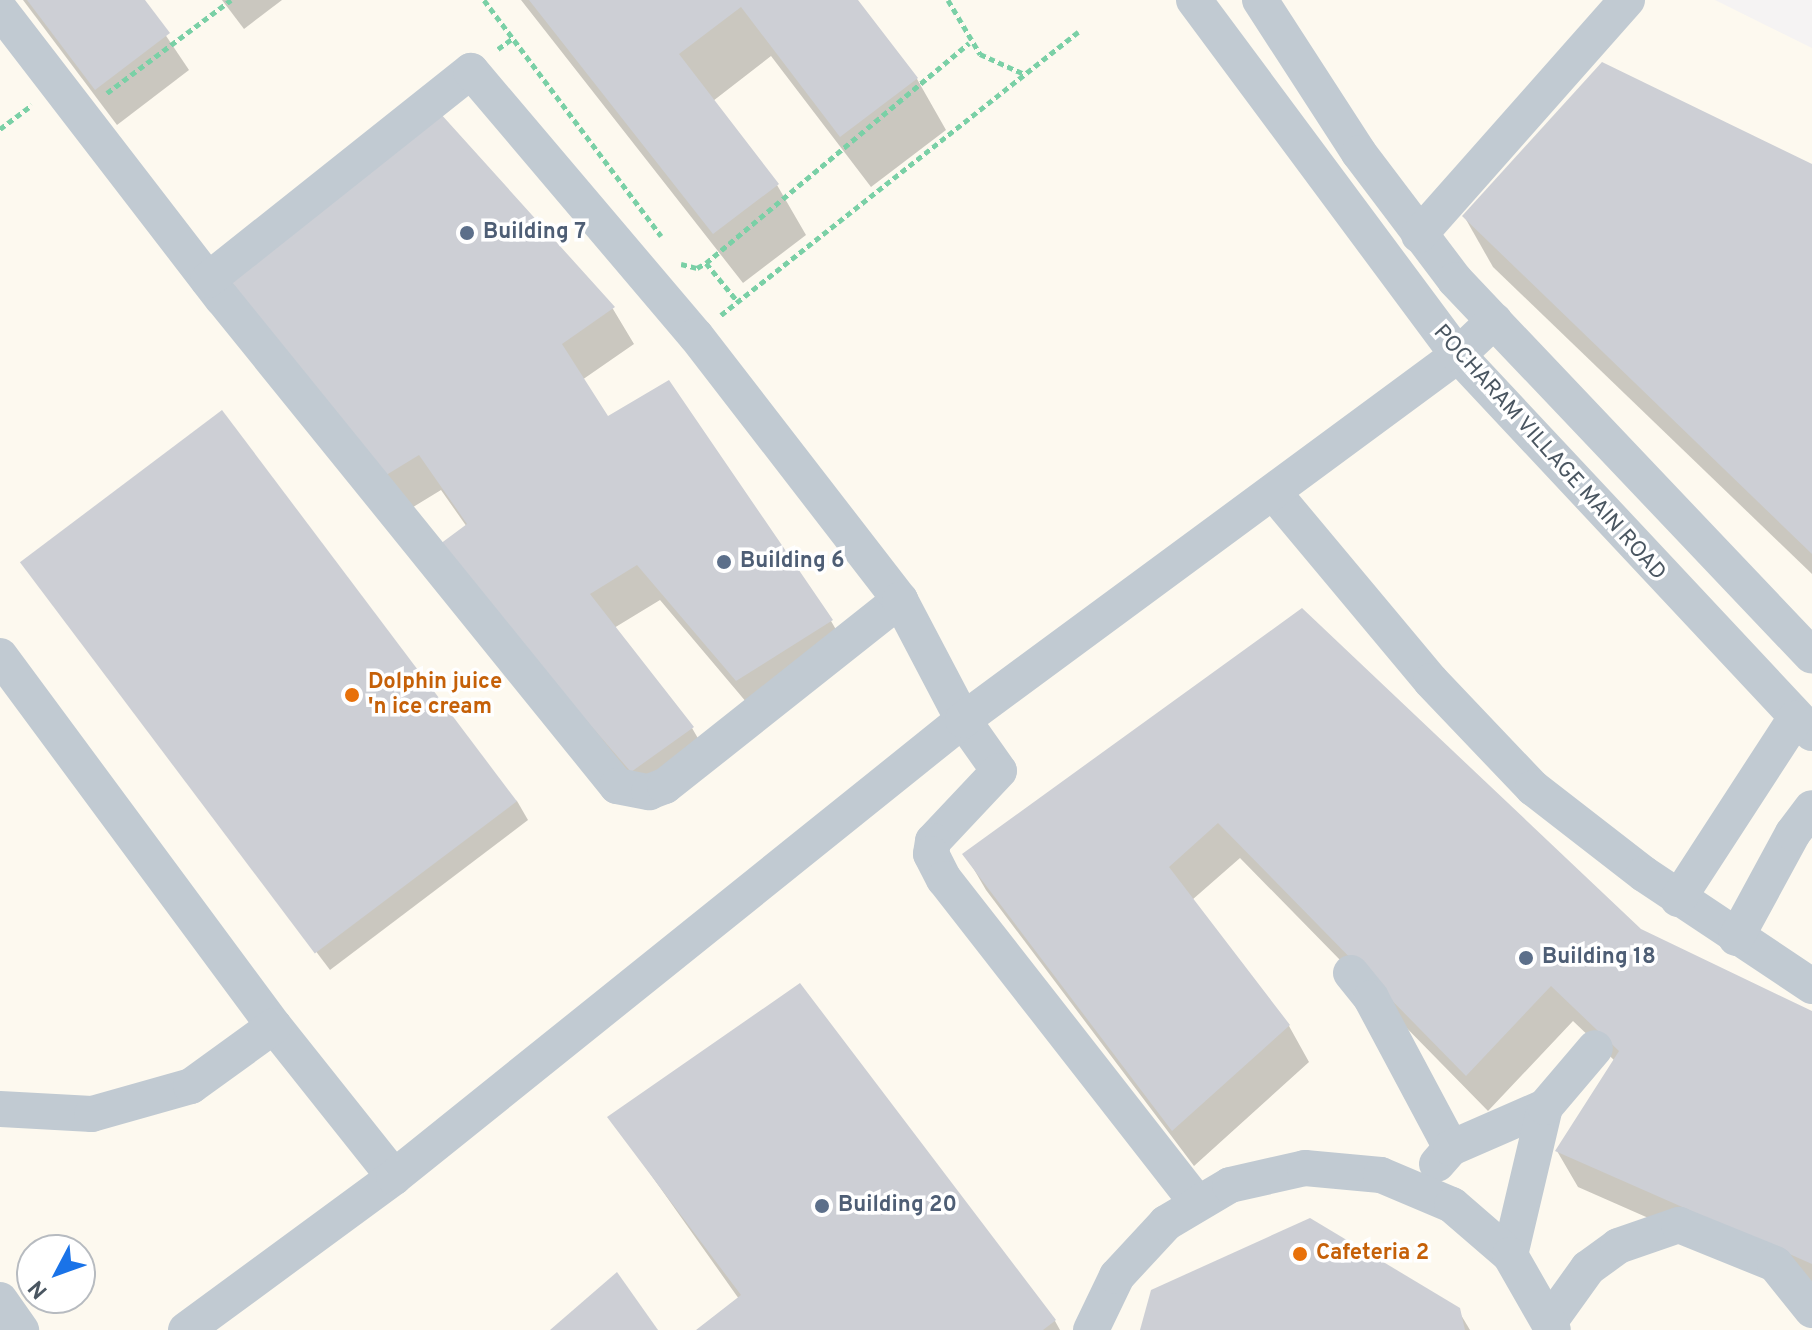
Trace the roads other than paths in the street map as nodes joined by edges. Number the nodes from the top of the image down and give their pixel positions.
1 (1194, 0) edge
2 (1260, 0) edge
3 (1627, 0) edge
4 (0, 10) edge
5 (1410, 224) junction
6 (208, 280) junction
7 (1494, 321) junction
8 (1458, 355) junction
9 (1273, 492) junction
10 (900, 600) junction
11 (0, 656) edge
12 (1812, 656) edge
13 (963, 720) junction
14 (1804, 726) edge
15 (1812, 808) edge
16 (1678, 899) junction
17 (1736, 938) junction
18 (1351, 973) dead end
19 (1812, 986) edge
20 (274, 1026) junction
21 (1595, 1048) dead end
22 (1545, 1107) junction
23 (0, 1109) edge
24 (1451, 1148) junction
25 (394, 1177) junction
26 (1418, 1187) junction
27 (1196, 1202) junction
28 (1510, 1255) junction
29 (0, 1300) edge
30 (1812, 1310) edge
31 (1552, 1325) edge
32 (21, 1330) edge
33 (186, 1330) edge
34 (1091, 1330) edge

1 - 8 lane, POCHARAM VILLAGE MAIN ROAD
2 - 5 lane
3 - 5 lane
4 - 6 lane
5 - 7 lane
6 - 10 lane
6 - 10 lane
7 - 8 lane
7 - 12 lane
8 - 9 lane
8 - 14 lane, POCHARAM VILLAGE MAIN ROAD
9 - 13 lane
9 - 16 lane
10 - 13 lane
11 - 20 lane
13 - 25 lane
13 - 27 lane
14 - 16 lane
15 - 17 lane
16 - 17 lane
17 - 19 lane
18 - 24 lane
20 - 23 lane
20 - 25 lane
21 - 22 lane
22 - 24 lane
22 - 28 lane
24 - 26 lane
25 - 33 lane
26 - 27 lane
26 - 28 lane
27 - 34 lane
28 - 31 lane
29 - 32 lane
30 - 31 lane

